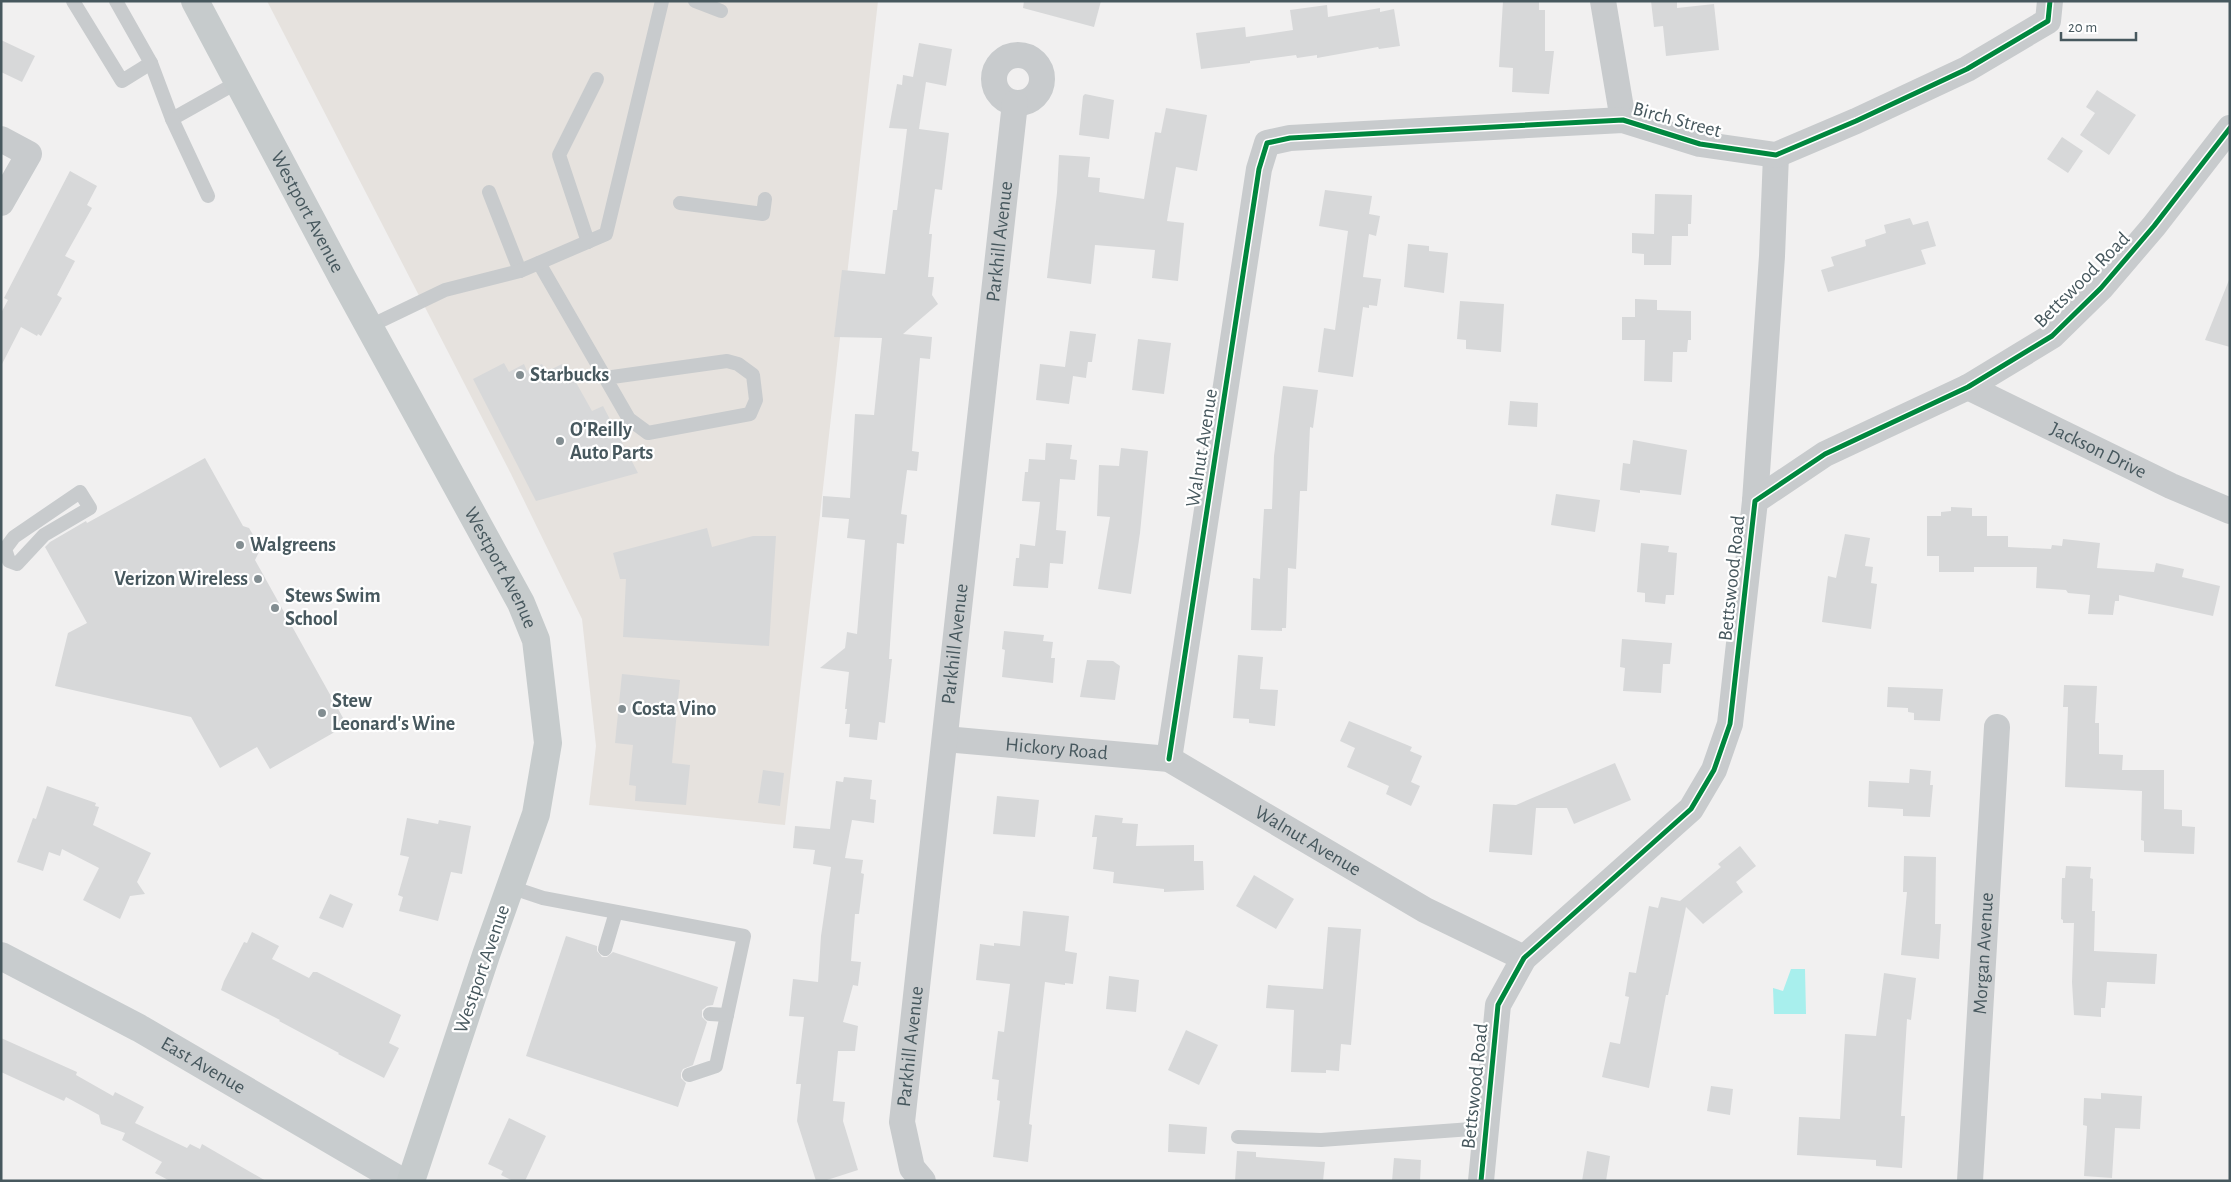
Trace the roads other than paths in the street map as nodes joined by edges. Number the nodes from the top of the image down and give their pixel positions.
1 (116, 1) edge
2 (195, 1) edge
3 (662, 1) edge
4 (695, 1) edge
5 (1603, 1) edge
6 (75, 5) edge
7 (721, 11) dead end
8 (2049, 11) edge
9 (151, 63) junction
10 (597, 79) dead end
11 (238, 82) junction
12 (1015, 103) dead end
13 (172, 119) junction
14 (1623, 120) junction
15 (2230, 128) edge
16 (1, 139) edge
17 (1267, 143) joint
18 (1776, 155) junction
19 (490, 192) dead end
20 (208, 196) dead end
21 (765, 199) dead end
22 (1, 203) edge
23 (680, 203) dead end
24 (588, 242) junction
25 (538, 263) junction
26 (520, 271) junction
27 (370, 326) junction
28 (606, 378) junction
29 (1968, 387) junction
30 (80, 492) joint
31 (1755, 501) junction
32 (2230, 511) edge
33 (1997, 727) dead end
34 (945, 739) junction
35 (1169, 759) junction
36 (510, 886) junction
37 (616, 912) junction
38 (605, 949) dead end
39 (1, 956) edge
40 (1524, 958) junction
41 (710, 1014) dead end
42 (726, 1015) junction
43 (689, 1075) dead end
44 (1486, 1128) junction
45 (1238, 1137) dead end
46 (401, 1181) edge
47 (411, 1181) edge
48 (923, 1181) edge
49 (1481, 1181) edge
50 (1970, 1181) edge

1 - 9 lane
2 - 11 main road, Westport Avenue
3 - 24 lane
4 - 7 lane
5 - 14 street
6 - 9 lane
8 - 18 street
9 - 13 lane
10 - 24 lane
11 - 13 lane
11 - 27 main road, Westport Avenue
12 - 34 street, Parkhill Avenue
13 - 20 lane
14 - 17 street, Birch Street
14 - 18 street, Birch Street
15 - 29 street, Bettswood Road
16 - 22 street
17 - 35 street, Walnut Avenue
18 - 31 street, Bettswood Road
19 - 26 lane
21 - 23 lane
24 - 25 lane
25 - 26 lane
25 - 28 lane
26 - 27 lane
27 - 36 main road, Westport Avenue
28 - 28 lane
29 - 31 street, Bettswood Road
29 - 32 street, Jackson Drive
30 - 30 lane
31 - 40 street, Bettswood Road
33 - 50 street, Morgan Avenue
34 - 35 street, Hickory Road
34 - 48 street, Parkhill Avenue
35 - 40 street, Walnut Avenue
36 - 37 lane
36 - 47 main road, Westport Avenue
37 - 38 lane
37 - 42 lane
39 - 46 main road, East Avenue
40 - 44 street, Bettswood Road
41 - 42 lane
42 - 43 lane
44 - 45 lane
44 - 49 street, Bettswood Road

